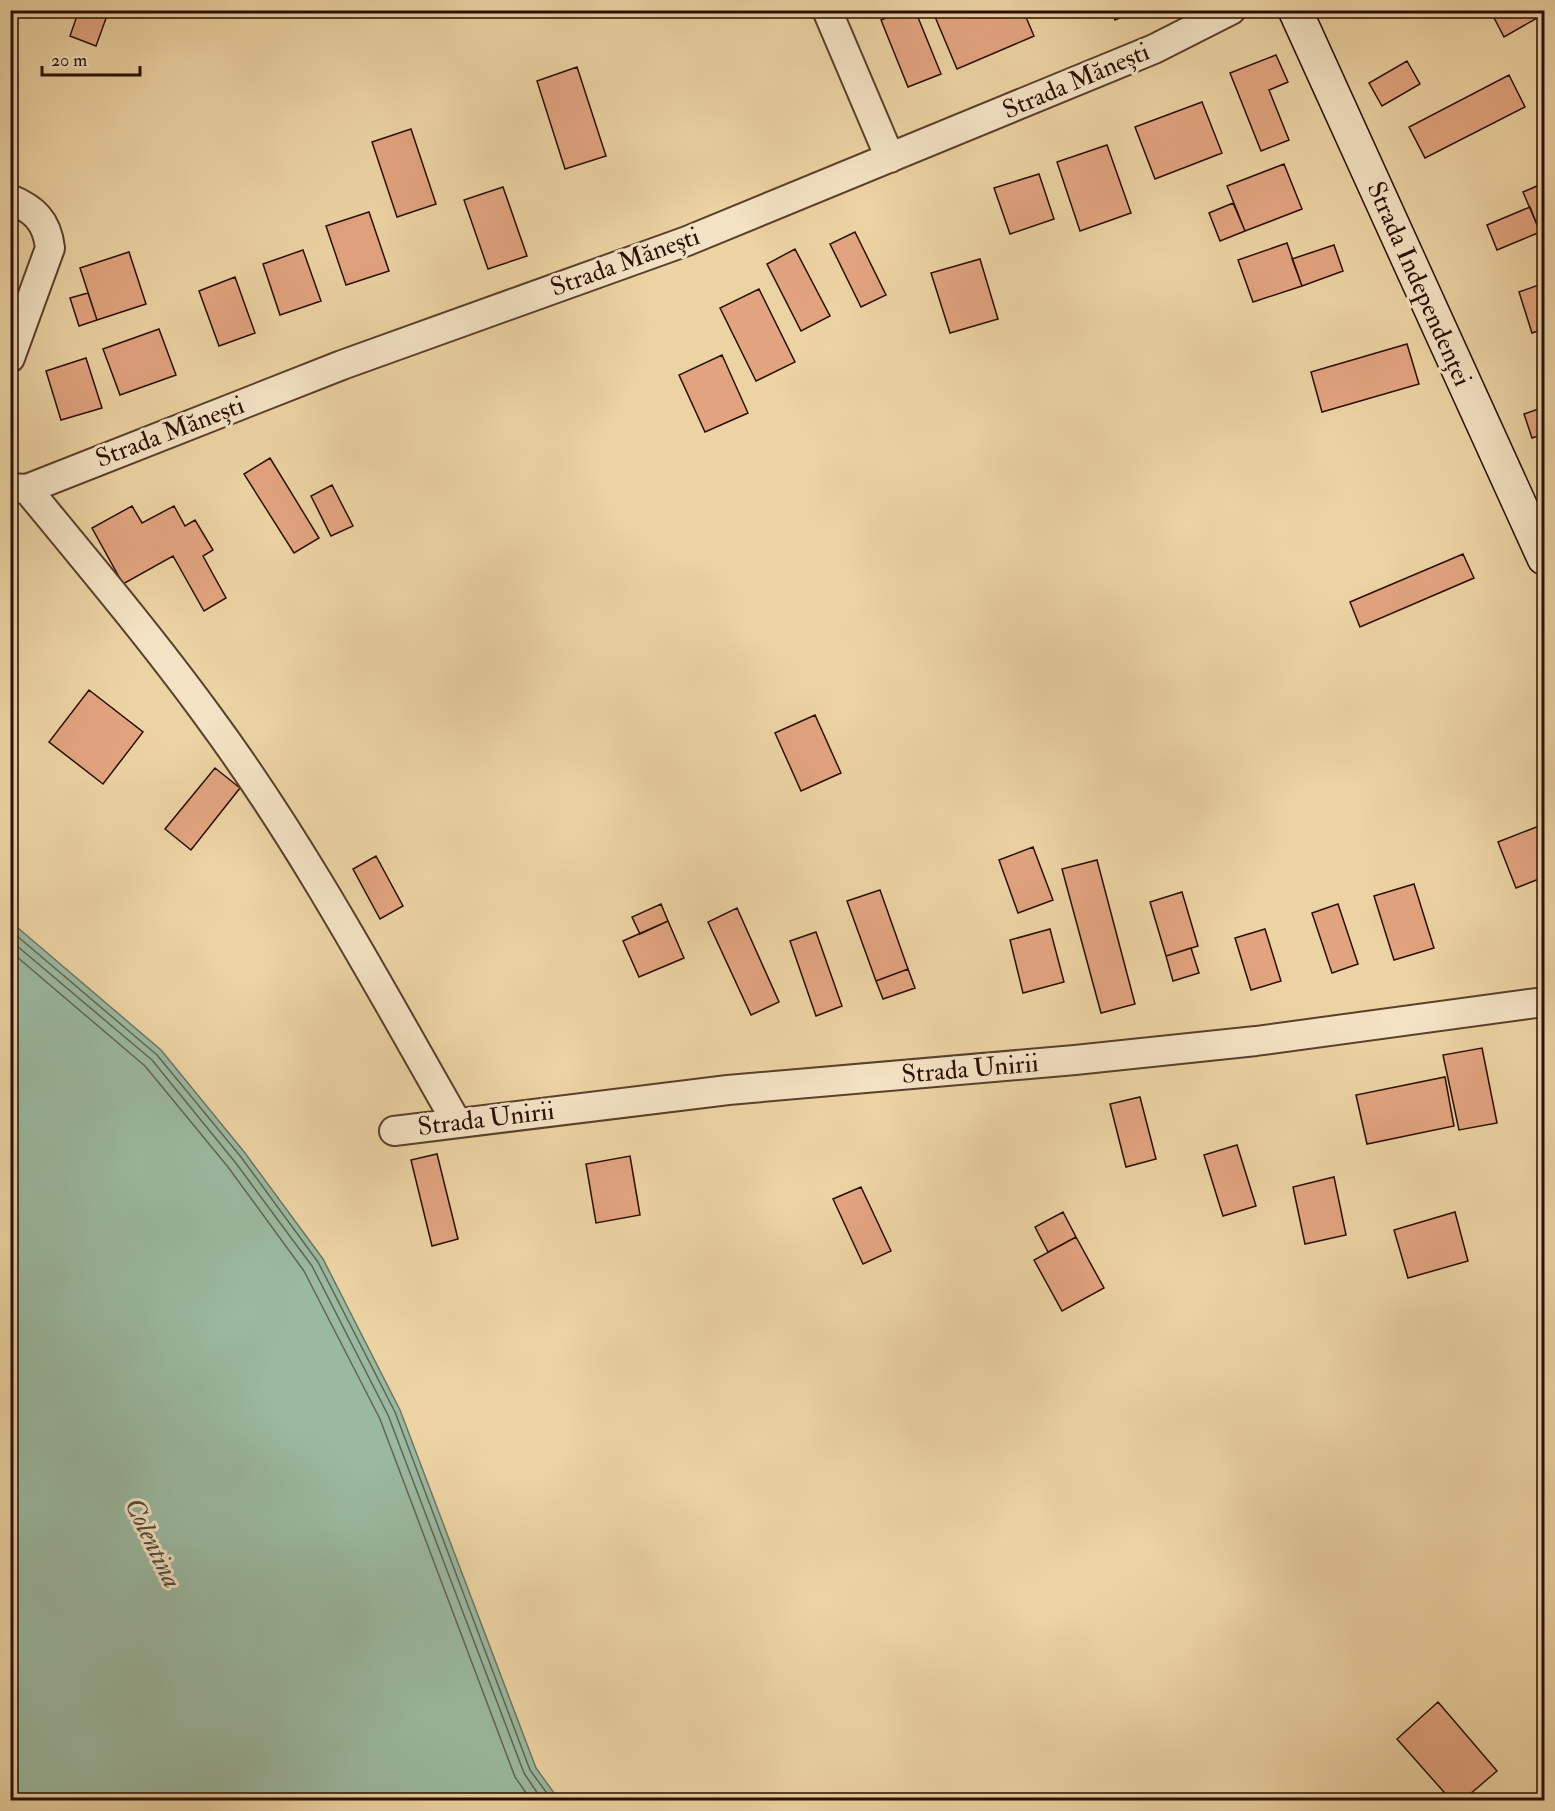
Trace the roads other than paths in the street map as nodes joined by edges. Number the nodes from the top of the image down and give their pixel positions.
1 (827, 10) edge
2 (1231, 10) edge
3 (1295, 10) edge
4 (890, 158) junction
5 (10, 200) edge
6 (10, 358) edge
7 (19, 489) edge
8 (1545, 558) edge
9 (1545, 1002) edge
10 (457, 1123) junction
11 (394, 1131) dead end

1 - 4 street
2 - 4 street, Strada Mănești
3 - 8 street, Strada Independenței
4 - 7 street, Strada Mănești
5 - 6 street
7 - 10 street
9 - 10 street, Strada Unirii
10 - 11 street, Strada Unirii

